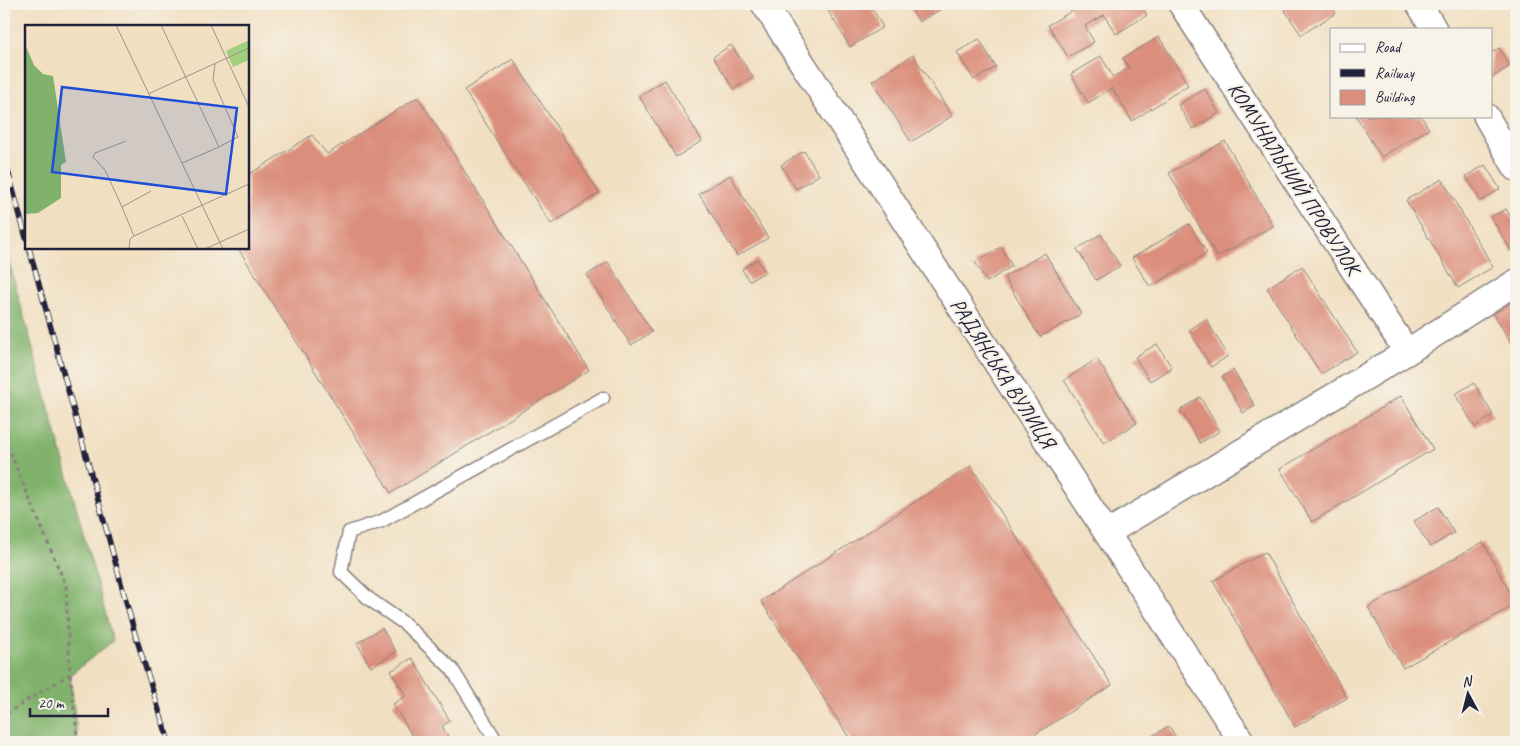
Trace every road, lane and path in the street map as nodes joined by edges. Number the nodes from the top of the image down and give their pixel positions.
1 (764, 4) edge
2 (1180, 4) edge
3 (1419, 4) edge
4 (1433, 28) edge
5 (1487, 118) edge
6 (1516, 168) edge
7 (1516, 282) edge
8 (1407, 352) junction
9 (603, 398) dead end
10 (4, 438) edge
11 (1107, 533) junction
12 (70, 674) junction
13 (4, 714) edge
14 (78, 742) edge
15 (497, 742) edge
16 (1242, 742) edge

1 - 11 street, РАДЯНСЬКА ВУЛИЦЯ
2 - 8 street, КОМУНАЛЬНИЙ ПРОВУЛОК
3 - 4 street
5 - 6 street
7 - 8 street
8 - 11 street
9 - 15 lane
10 - 12 path
11 - 16 street, РАДЯНСЬКА ВУЛИЦЯ
12 - 13 path
12 - 14 path

